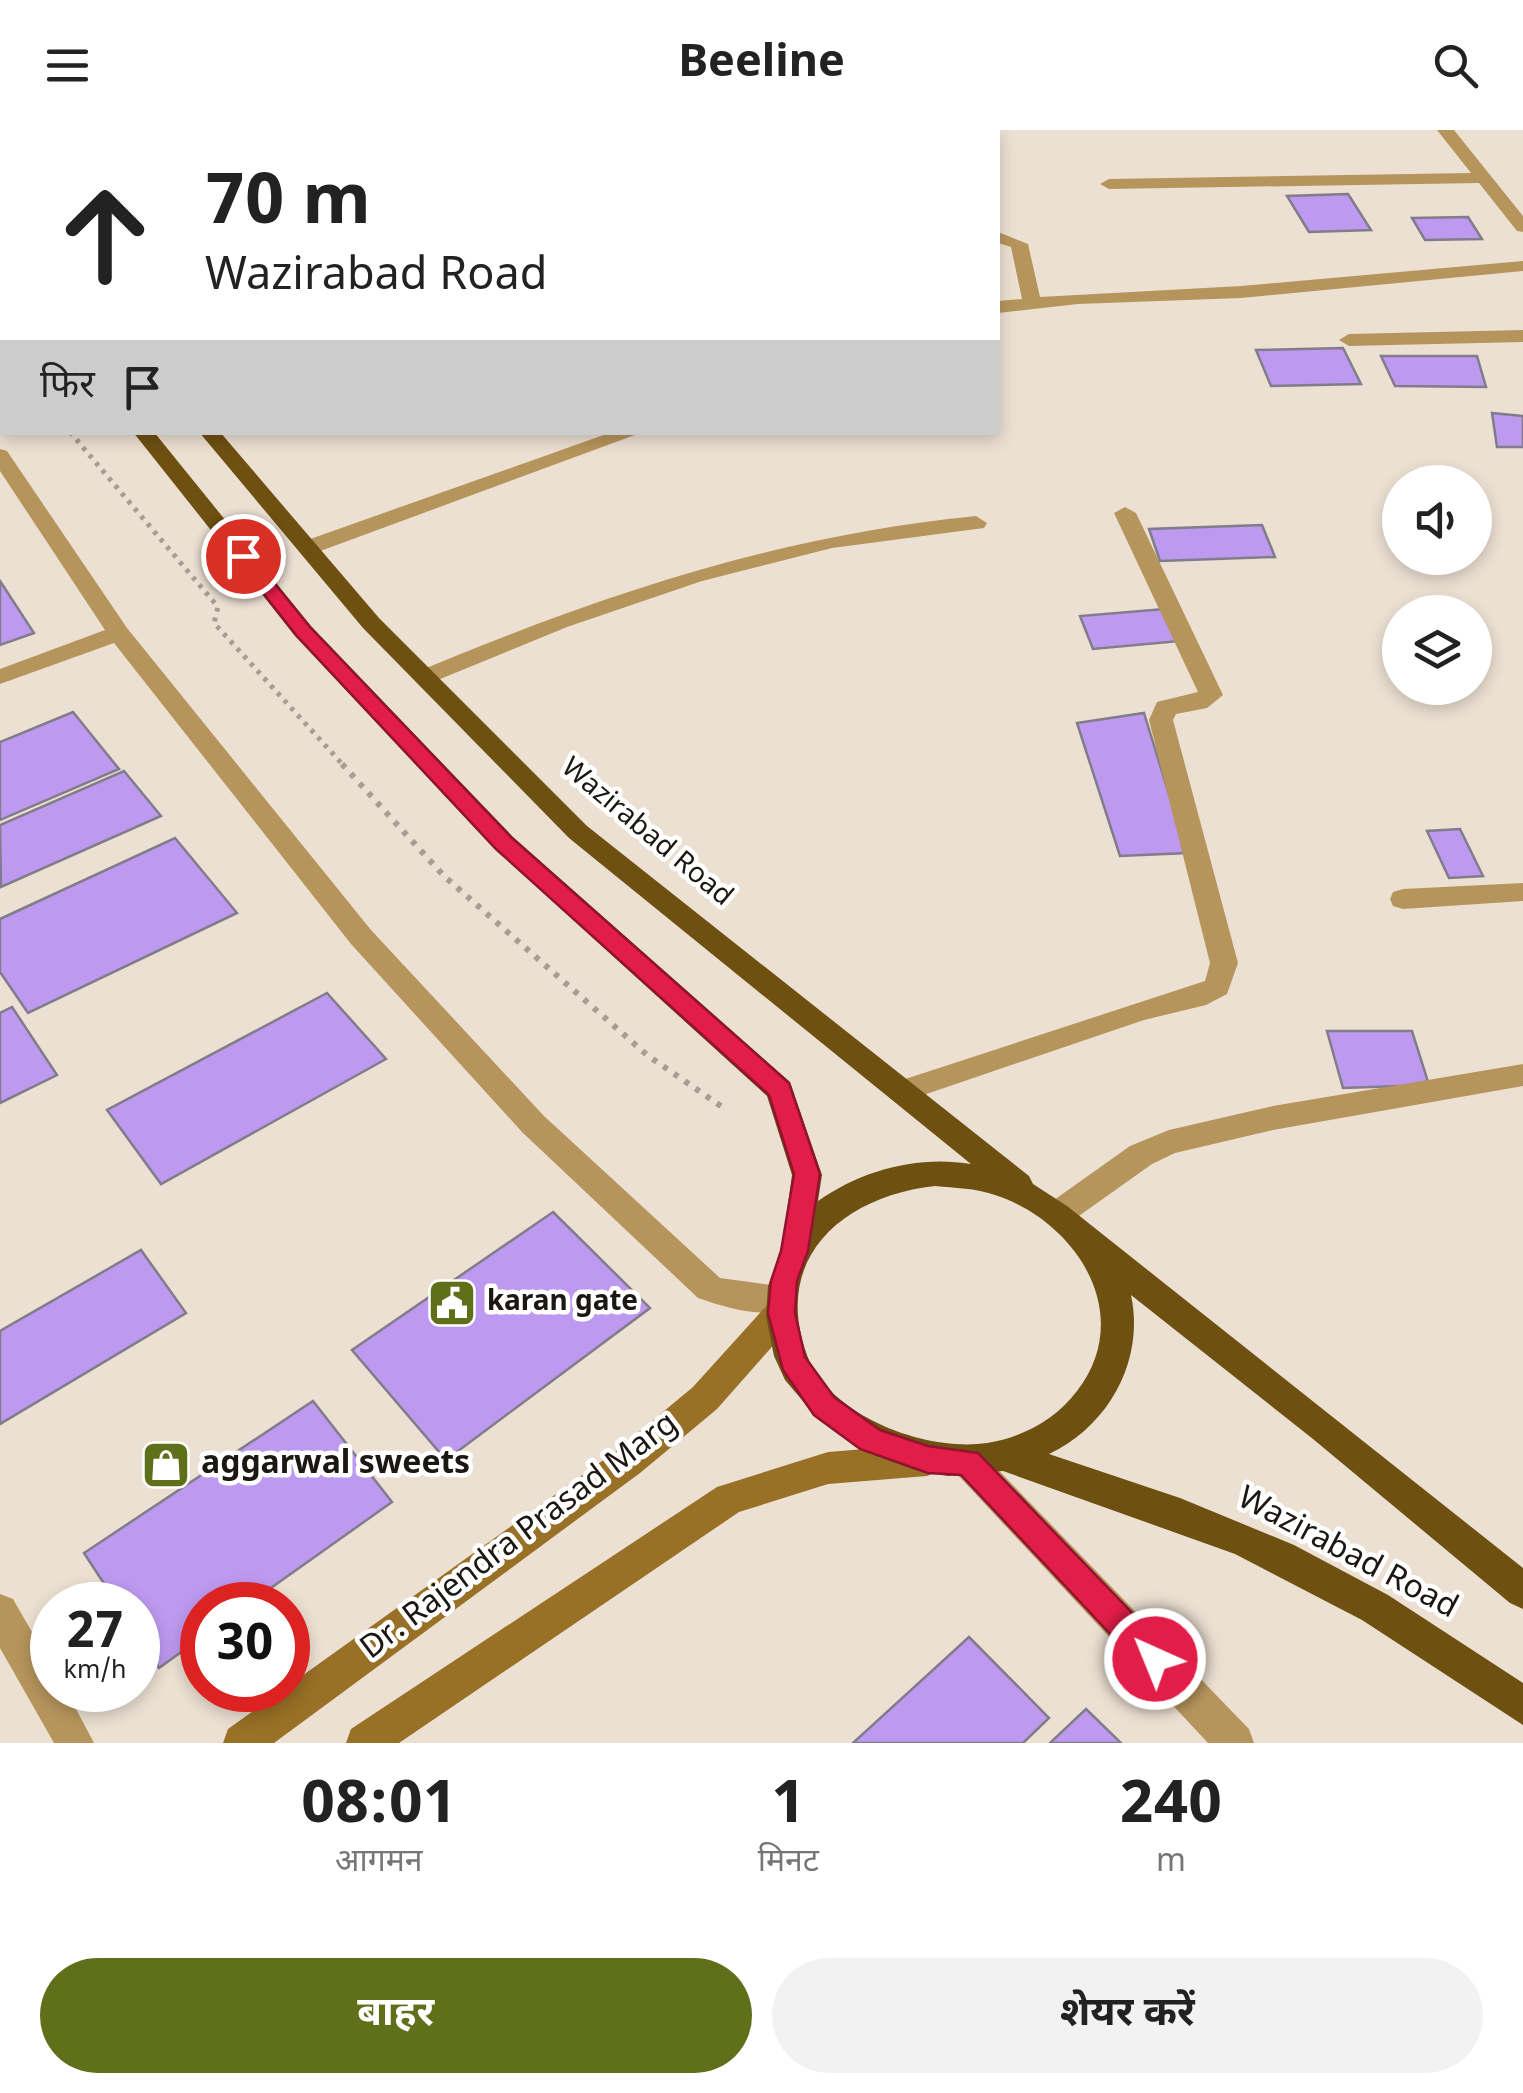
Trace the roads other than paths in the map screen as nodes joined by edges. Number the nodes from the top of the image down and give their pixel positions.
1 (1445, 130) edge
2 (1484, 178) junction
3 (1109, 184) dead end
4 (1523, 227) edge
5 (1000, 239) edge
6 (1523, 266) edge
7 (1032, 302) junction
8 (1000, 307) edge
9 (1523, 336) edge
10 (1348, 340) dead end
11 (145, 435) edge
12 (212, 435) edge
13 (624, 435) edge
14 (0, 455) edge
15 (1125, 513) dead end
16 (976, 522) dead end
17 (307, 548) junction
18 (118, 633) junction
19 (0, 677) edge
20 (425, 677) junction
21 (1523, 892) edge
22 (1403, 899) dead end
23 (1523, 1076) edge
24 (903, 1092) junction
25 (1048, 1207) junction
26 (1088, 1243) junction
27 (794, 1251) junction
28 (782, 1306) junction
29 (1008, 1457) junction
30 (928, 1460) junction
31 (968, 1462) junction
32 (1523, 1591) edge
33 (0, 1612) edge
34 (1523, 1706) edge
35 (75, 1743) edge
36 (242, 1743) edge
37 (365, 1743) edge
38 (1234, 1743) edge

1 - 2 street
2 - 3 street
2 - 4 street
5 - 7 street
6 - 7 street
7 - 8 street
9 - 10 street
11 - 27 highway
12 - 17 highway, Wazirabad Road
13 - 17 street
14 - 18 street
15 - 24 street
16 - 20 street
17 - 20 highway, Wazirabad Road
18 - 19 street
18 - 28 street
20 - 24 highway, Wazirabad Road
21 - 22 street
23 - 25 street
24 - 25 highway, Wazirabad Road
25 - 26 highway
25 - 27 highway
26 - 29 highway
26 - 32 highway, Wazirabad Road
27 - 28 highway
28 - 30 highway
28 - 36 main road, Dr. Rajendra Prasad Marg
29 - 31 highway
29 - 34 highway, Wazirabad Road
30 - 31 highway
30 - 37 main road
31 - 38 street
33 - 35 street

